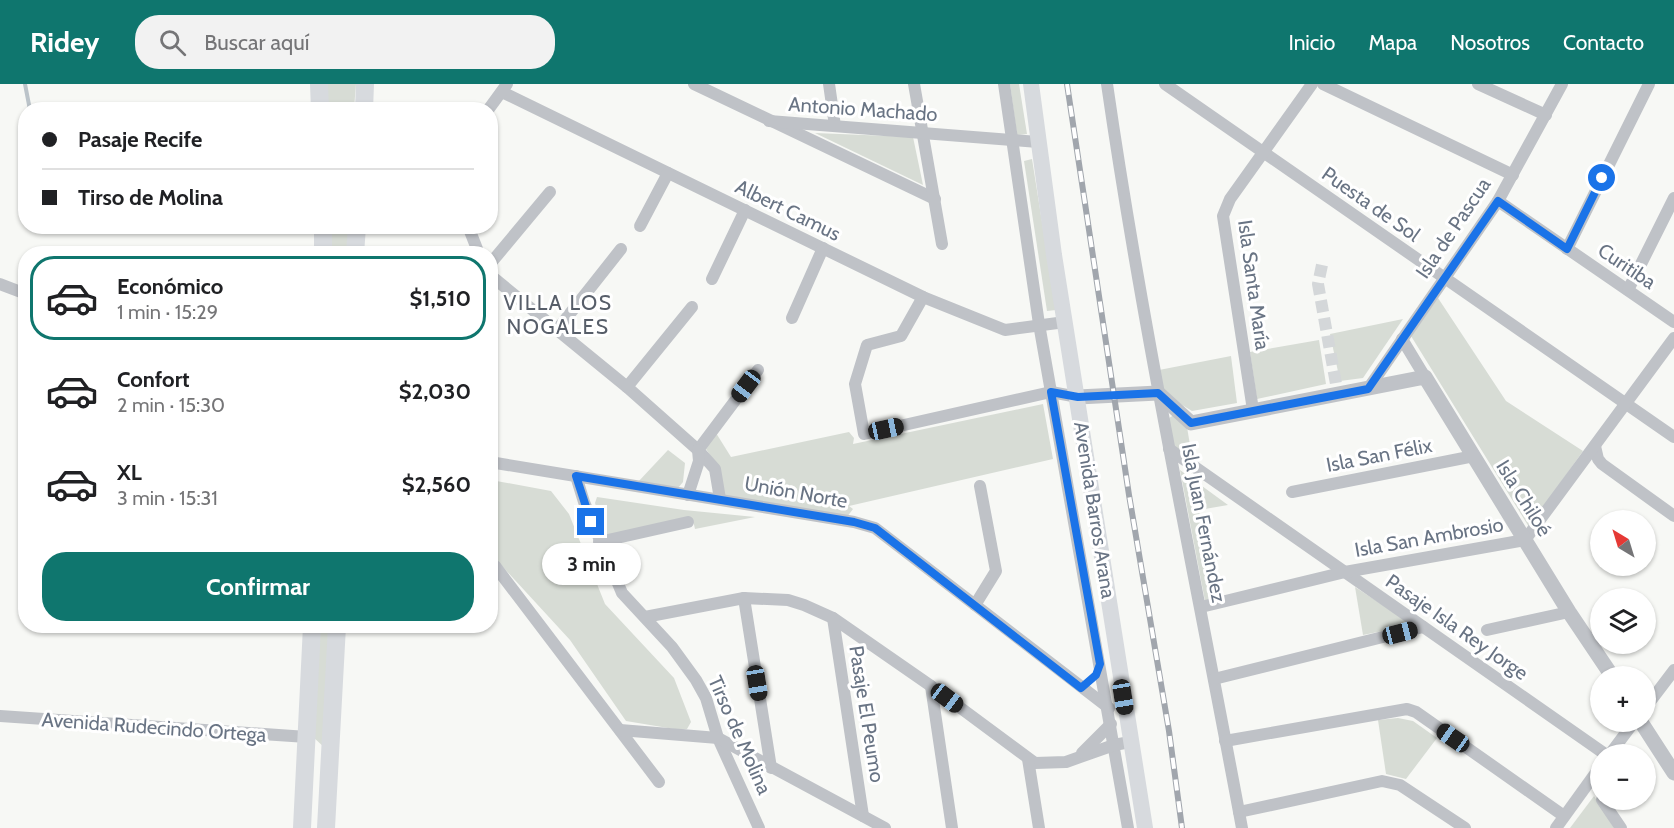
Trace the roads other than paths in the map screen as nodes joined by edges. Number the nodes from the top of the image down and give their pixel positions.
1 (319, 84) edge
2 (366, 84) edge
3 (694, 84) edge
4 (829, 84) edge
5 (914, 84) edge
6 (1004, 84) edge
7 (1030, 84) edge
8 (1107, 84) edge
9 (1165, 84) edge
10 (1312, 84) edge
11 (1323, 84) edge
12 (1478, 84) edge
13 (1562, 84) edge
14 (1649, 84) edge
15 (505, 88) edge
16 (320, 102) edge
17 (365, 102) edge
18 (494, 102) edge
19 (1546, 115) junction
20 (769, 121) junction
21 (835, 126) junction
22 (922, 133) junction
23 (1012, 140) junction
24 (1038, 142) junction
25 (1262, 152) junction
26 (668, 173) junction
27 (1513, 175) junction
28 (550, 192) dead end
29 (1674, 198) edge
30 (935, 199) junction
31 (1498, 201) junction
32 (745, 210) junction
33 (640, 226) dead end
34 (942, 244) dead end
35 (823, 248) junction
36 (621, 249) dead end
37 (1567, 249) junction
38 (498, 254) edge
39 (1444, 278) junction
40 (712, 279) dead end
41 (498, 282) edge
42 (0, 284) edge
43 (18, 291) edge
44 (1628, 291) junction
45 (923, 297) junction
46 (692, 307) dead end
47 (792, 318) dead end
48 (1065, 322) junction
49 (1674, 322) edge
50 (1039, 324) junction
51 (557, 330) junction
52 (1674, 338) edge
53 (1402, 339) junction
54 (758, 370) dead end
55 (1425, 377) junction
56 (627, 387) junction
57 (1368, 389) junction
58 (1051, 392) junction
59 (1158, 393) junction
60 (1078, 397) junction
61 (1626, 404) junction
62 (1253, 410) junction
63 (1674, 437) edge
64 (1596, 446) junction
65 (1169, 449) junction
66 (698, 450) junction
67 (1474, 456) junction
68 (498, 463) edge
69 (576, 476) junction
70 (980, 486) dead end
71 (1292, 492) dead end
72 (688, 495) junction
73 (720, 499) junction
74 (1674, 516) edge
75 (688, 522) dead end
76 (1525, 540) junction
77 (599, 542) junction
78 (498, 570) edge
79 (1345, 572) junction
80 (744, 598) junction
81 (975, 605) junction
82 (1201, 607) junction
83 (1569, 612) junction
84 (645, 617) junction
85 (832, 618) junction
86 (1424, 627) junction
87 (1487, 630) dead end
88 (312, 633) edge
89 (337, 633) edge
90 (1100, 664) junction
91 (1605, 666) edge
92 (1674, 670) edge
93 (1214, 679) junction
94 (931, 686) junction
95 (1081, 688) junction
96 (1656, 694) edge
97 (1123, 697) junction
98 (1108, 707) junction
99 (0, 716) edge
100 (1111, 724) junction
101 (620, 730) junction
102 (1647, 732) edge
103 (307, 737) junction
104 (718, 738) junction
105 (1124, 739) junction
106 (1226, 741) junction
107 (1591, 744) edge
108 (1078, 758) junction
109 (1028, 759) junction
110 (771, 768) junction
111 (1674, 773) edge
112 (329, 779) junction
113 (1590, 781) edge
114 (659, 782) dead end
115 (1609, 810) edge
116 (1239, 812) junction
117 (863, 816) junction
118 (1564, 816) junction
119 (302, 828) edge
120 (326, 828) edge
121 (759, 828) edge
122 (885, 828) edge
123 (952, 828) edge
124 (1039, 828) edge
125 (1128, 828) edge
126 (1145, 828) edge
127 (1242, 828) edge
128 (1465, 828) edge
129 (1556, 828) edge
130 (1621, 828) edge

1 - 16 main road
2 - 17 main road
3 - 20 street, Antonio Machado
4 - 21 street
5 - 22 street
6 - 23 street, Avenida Barros Arana
7 - 24 main road, Avenida Barros Arana
8 - 59 street, Isla Juan Fernández
9 - 25 street, Puesta de Sol
10 - 25 street, Isla Santa María
11 - 27 street
12 - 19 street
13 - 19 street, Isla de Pascua
14 - 37 street
15 - 18 street
15 - 26 street, Albert Camus
19 - 27 street, Isla de Pascua
20 - 21 street, Antonio Machado
20 - 30 street
21 - 22 street, Antonio Machado
22 - 23 street, Antonio Machado
22 - 30 street
23 - 24 street, Antonio Machado
23 - 50 street, Avenida Barros Arana
24 - 48 main road, Avenida Barros Arana
25 - 39 street, Puesta de Sol
25 - 62 street, Isla Santa María
26 - 32 street, Albert Camus
26 - 33 street
27 - 31 street, Isla de Pascua
28 - 38 street
29 - 44 street
30 - 34 street
31 - 37 street, Curitiba
31 - 39 street, Isla de Pascua
32 - 35 street, Albert Camus
32 - 40 street
35 - 45 street, Albert Camus
35 - 47 street
36 - 51 street
37 - 44 street, Curitiba
39 - 53 street, Isla de Pascua
39 - 61 street, Puesta de Sol
41 - 51 street
42 - 43 street
44 - 49 street, Curitiba
45 - 50 street, Albert Camus
45 - 58 street
46 - 56 street
48 - 50 street, Albert Camus
48 - 60 main road, Avenida Barros Arana
50 - 58 street, Avenida Barros Arana
51 - 56 street
52 - 61 street, Isla San Ambrosio
53 - 55 street, Isla Chiloé
53 - 57 street, Isla de Pascua
54 - 66 street
55 - 57 street
55 - 67 street, Isla Chiloé
56 - 66 street
57 - 62 street
58 - 60 street
58 - 90 street, Avenida Barros Arana
59 - 60 street
59 - 62 street
59 - 65 street, Isla Juan Fernández
60 - 97 main road, Avenida Barros Arana
61 - 63 street, Puesta de Sol
61 - 64 street, Isla San Ambrosio
64 - 74 street
64 - 76 street, Isla San Ambrosio
65 - 79 street, Pasaje Isla Rey Jorge
65 - 82 street, Isla Juan Fernández
66 - 72 street
66 - 73 street
67 - 71 street, Isla San Félix
67 - 76 street, Isla Chiloé
68 - 69 street, Unión Norte
69 - 72 street, Unión Norte
69 - 77 street, Tirso de Molina
70 - 81 street
72 - 73 street, Unión Norte
73 - 81 street, Unión Norte
75 - 77 street
76 - 79 street, Isla San Ambrosio
76 - 83 street, Isla Chiloé
77 - 84 street, Tirso de Molina
78 - 101 street
79 - 82 street, Isla San Ambrosio
79 - 86 street, Pasaje Isla Rey Jorge
80 - 84 street
80 - 85 street
80 - 110 street
81 - 95 street, Unión Norte
82 - 93 street, Isla Juan Fernández
83 - 87 street
83 - 91 street, Isla Chiloé
84 - 104 street, Tirso de Molina
85 - 94 street
85 - 117 street, Pasaje El Peumo
86 - 93 street
86 - 107 street, Pasaje Isla Rey Jorge
88 - 103 main road
89 - 112 main road
90 - 95 street
90 - 98 street, Avenida Barros Arana
92 - 96 street
93 - 106 street, Isla Juan Fernández
94 - 109 street
94 - 123 street
95 - 98 street, Unión Norte
97 - 98 street
97 - 105 main road, Avenida Barros Arana
98 - 100 street, Avenida Barros Arana
98 - 105 street, Unión Norte
99 - 103 street, Avenida Rudecindo Ortega
100 - 105 street, Avenida Barros Arana
100 - 108 street
101 - 104 street
101 - 114 street
102 - 111 street
103 - 112 main road
103 - 119 main road
104 - 110 street
104 - 121 street, Tirso de Molina
105 - 108 street
105 - 125 street, Avenida Barros Arana
105 - 126 main road, Avenida Barros Arana
106 - 116 street, Isla Juan Fernández
106 - 118 street
108 - 109 street
109 - 124 street
110 - 117 street
112 - 120 main road
113 - 118 street
115 - 130 street
116 - 127 street, Isla Juan Fernández
116 - 128 street
117 - 122 street
118 - 129 street

